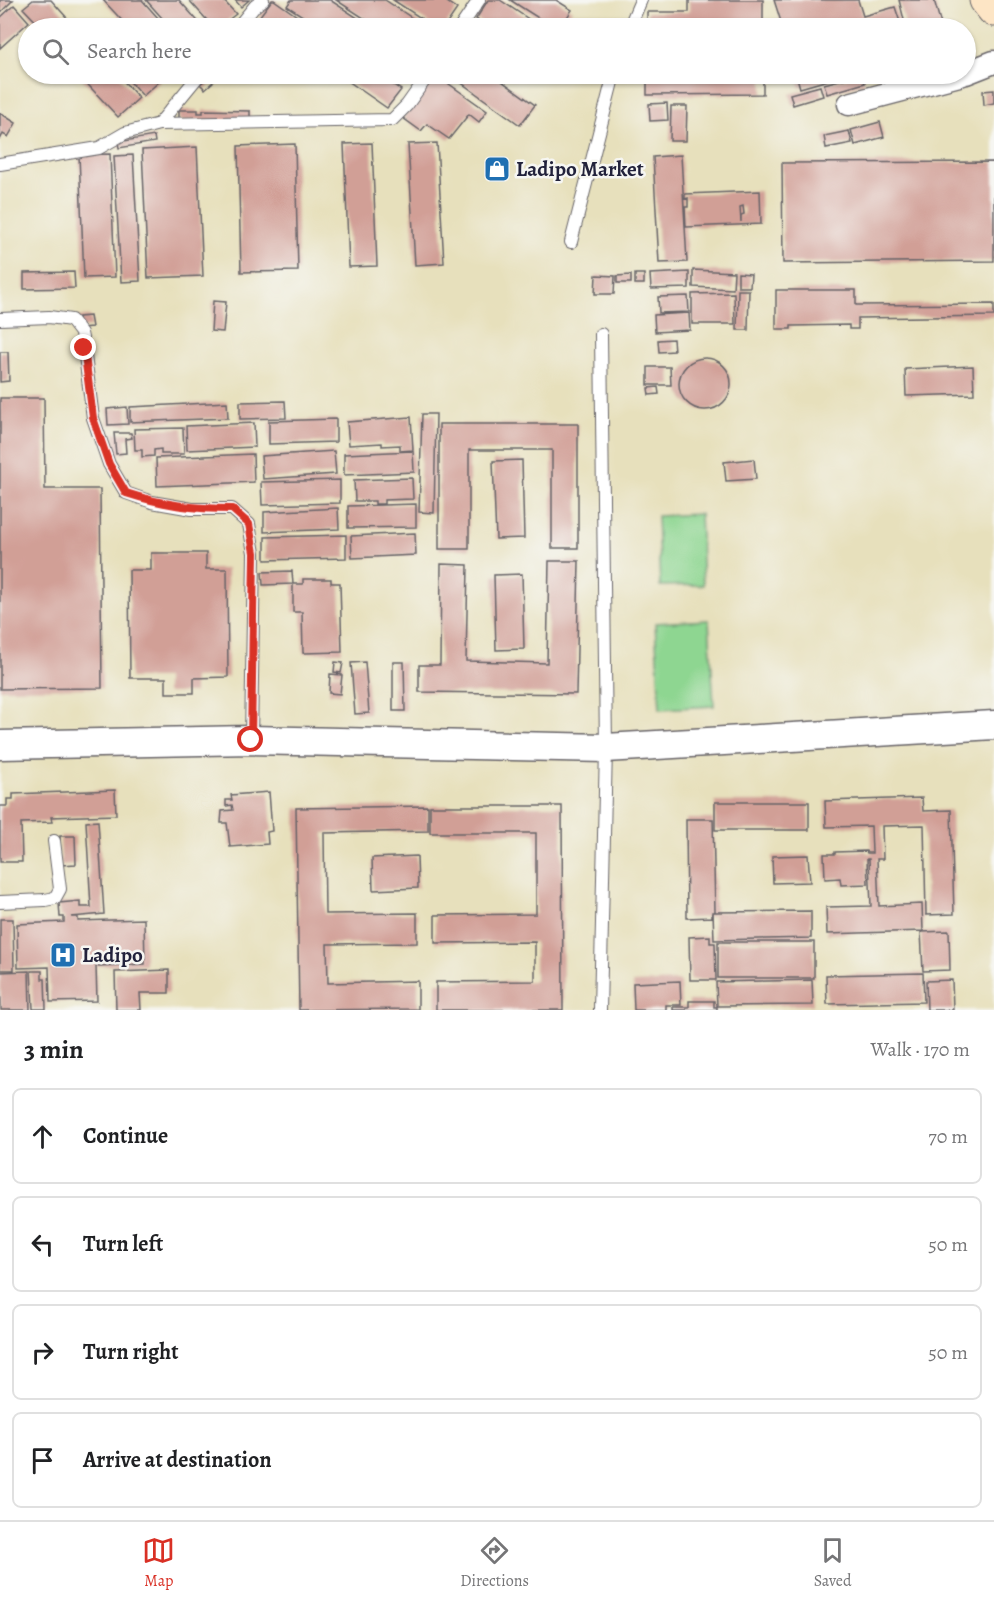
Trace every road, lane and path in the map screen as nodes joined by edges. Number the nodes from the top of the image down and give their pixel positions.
1 (263, 0) edge
2 (479, 0) edge
3 (641, 0) edge
4 (986, 0) edge
5 (994, 10) edge
6 (245, 18) edge
7 (467, 18) edge
8 (633, 18) edge
9 (994, 62) edge
10 (976, 69) edge
11 (192, 84) edge
12 (422, 84) edge
13 (611, 84) edge
14 (923, 84) edge
15 (849, 104) dead end
16 (159, 124) junction
17 (0, 164) edge
18 (571, 242) dead end
19 (0, 319) edge
20 (601, 334) dead end
21 (994, 726) edge
22 (251, 740) junction
23 (0, 746) edge
24 (606, 748) junction
25 (54, 841) dead end
26 (0, 902) edge
27 (600, 1010) edge

1 - 6 lane
2 - 7 lane
3 - 8 lane
4 - 5 main road
9 - 10 street
11 - 16 lane
12 - 16 lane
13 - 18 lane
14 - 15 street
16 - 17 lane
19 - 22 lane
20 - 24 lane
21 - 24 street
22 - 23 street
22 - 24 street
24 - 27 lane
25 - 26 lane

